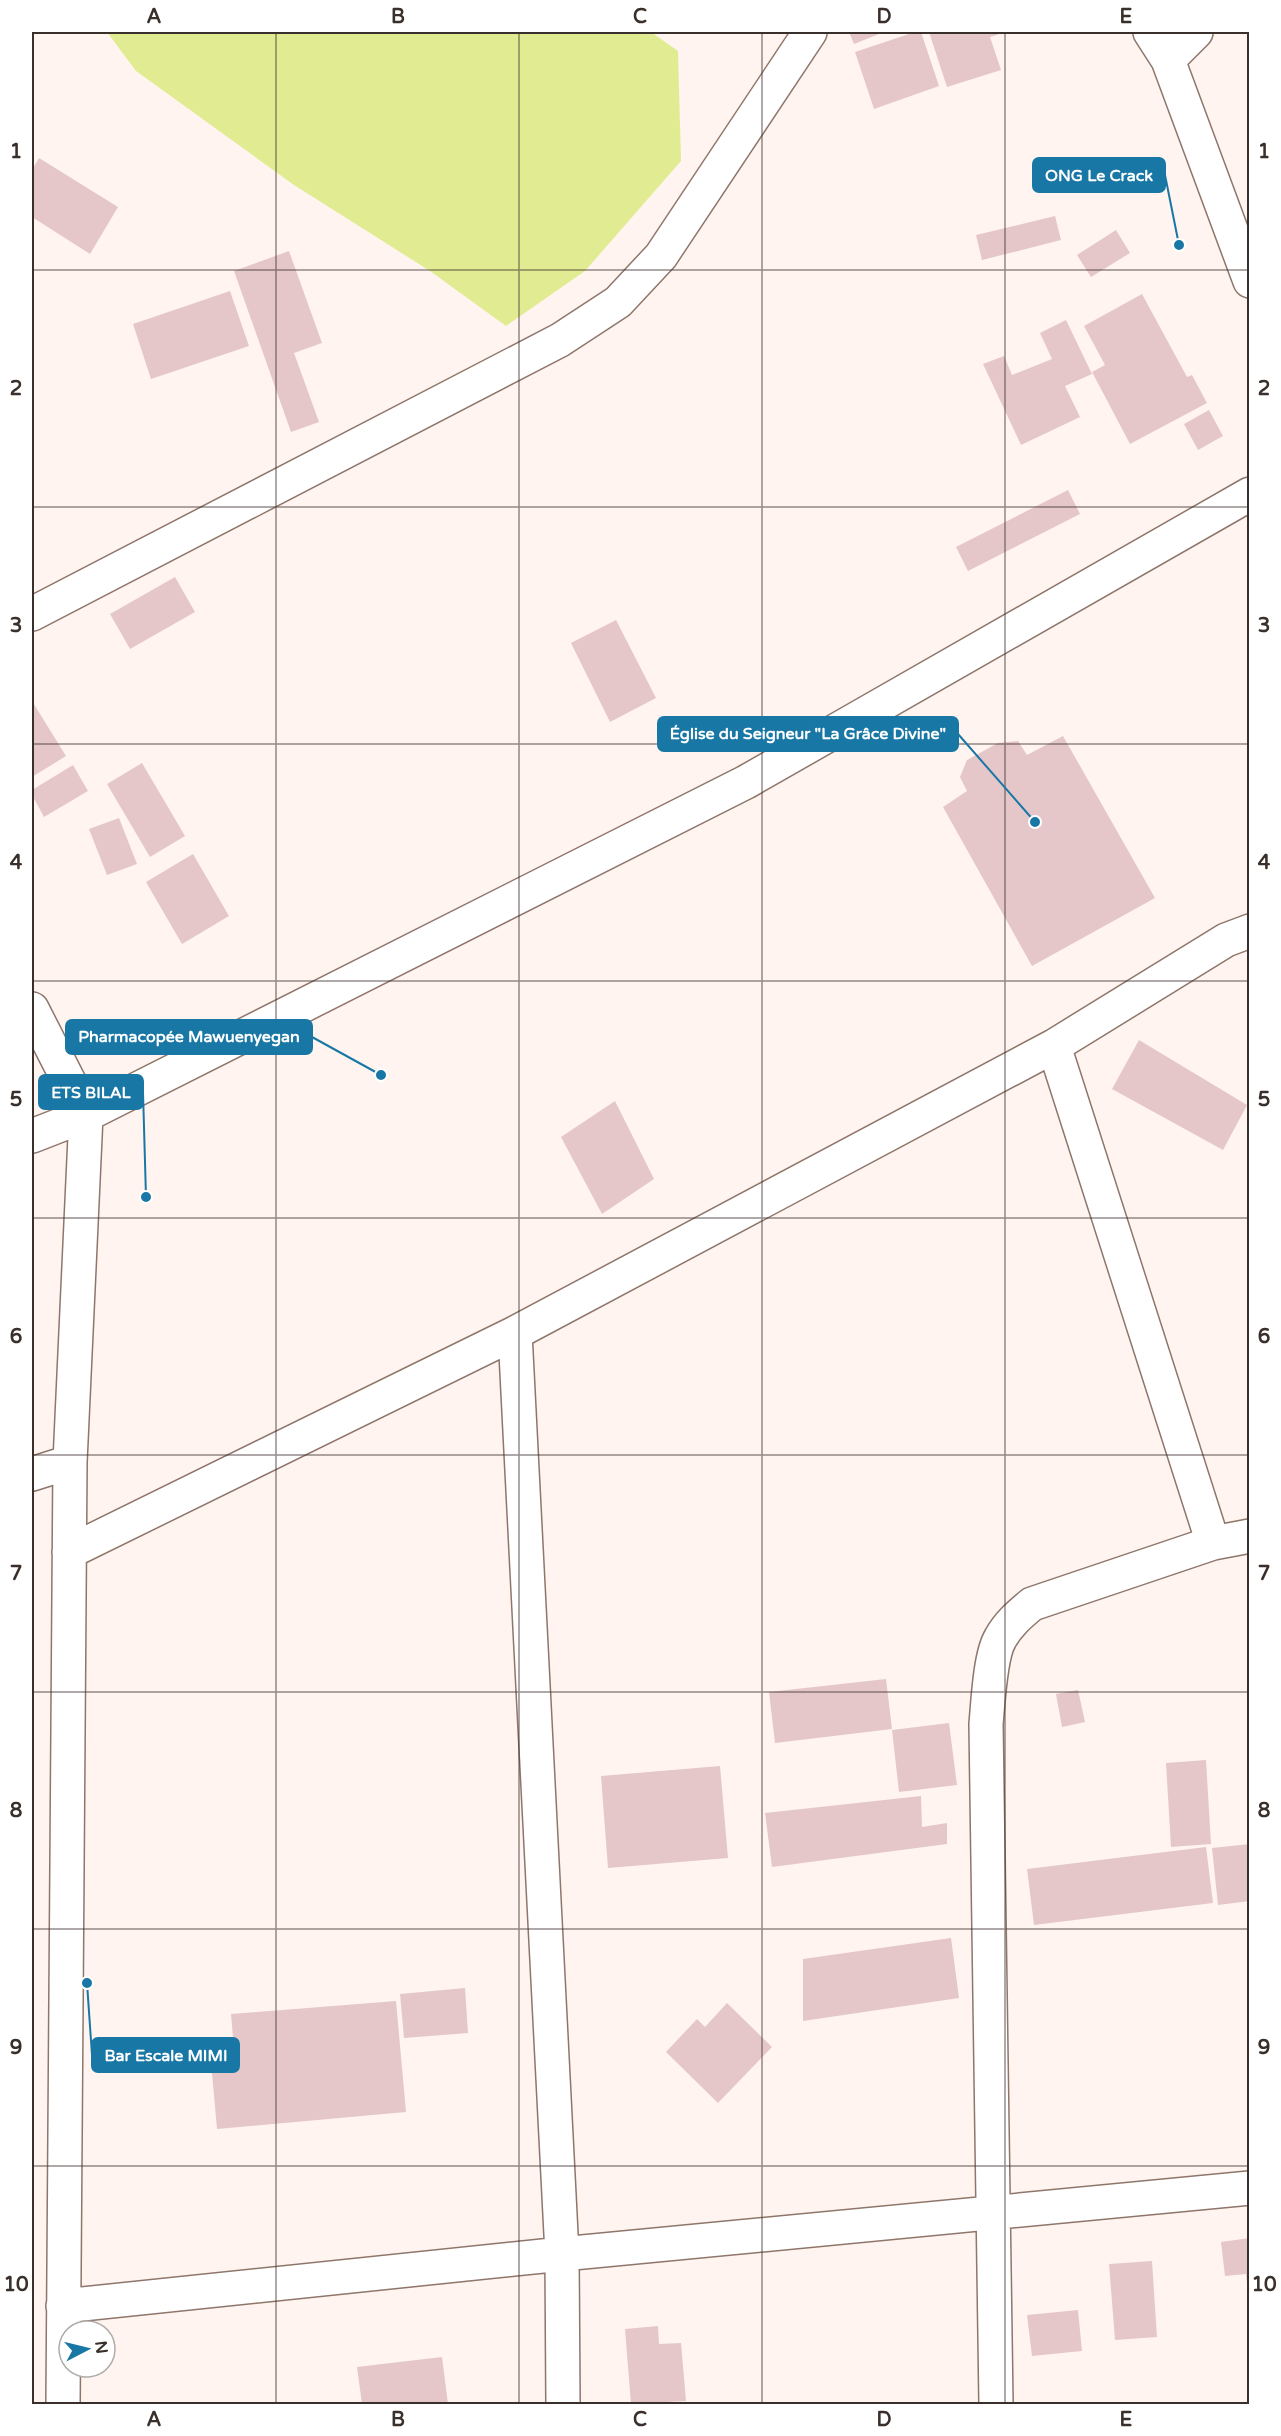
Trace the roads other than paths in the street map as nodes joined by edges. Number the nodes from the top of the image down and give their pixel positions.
1 (810, 32) edge
2 (1150, 32) edge
3 (1196, 32) edge
4 (1168, 60) junction
5 (1250, 281) edge
6 (1250, 494) edge
7 (32, 614) edge
8 (1250, 931) edge
9 (32, 1009) edge
10 (1054, 1046) junction
11 (86, 1115) junction
12 (32, 1136) edge
13 (515, 1333) junction
14 (70, 1462) junction
15 (32, 1474) edge
16 (1250, 1536) edge
17 (1213, 1543) junction
18 (69, 1552) junction
19 (1250, 2188) edge
20 (993, 2213) junction
21 (562, 2254) junction
22 (63, 2306) junction
23 (63, 2404) edge
24 (563, 2404) edge
25 (996, 2404) edge

1 - 7 street
2 - 4 street
3 - 4 street
4 - 5 street
6 - 11 street
8 - 10 street
9 - 11 street
10 - 13 street
10 - 17 street
11 - 12 street
11 - 14 street
13 - 18 street
13 - 21 street
14 - 15 street
14 - 18 street
16 - 17 street
17 - 20 street
18 - 22 street
19 - 20 street
20 - 21 street
20 - 25 street
21 - 22 street
21 - 24 street
22 - 23 street

